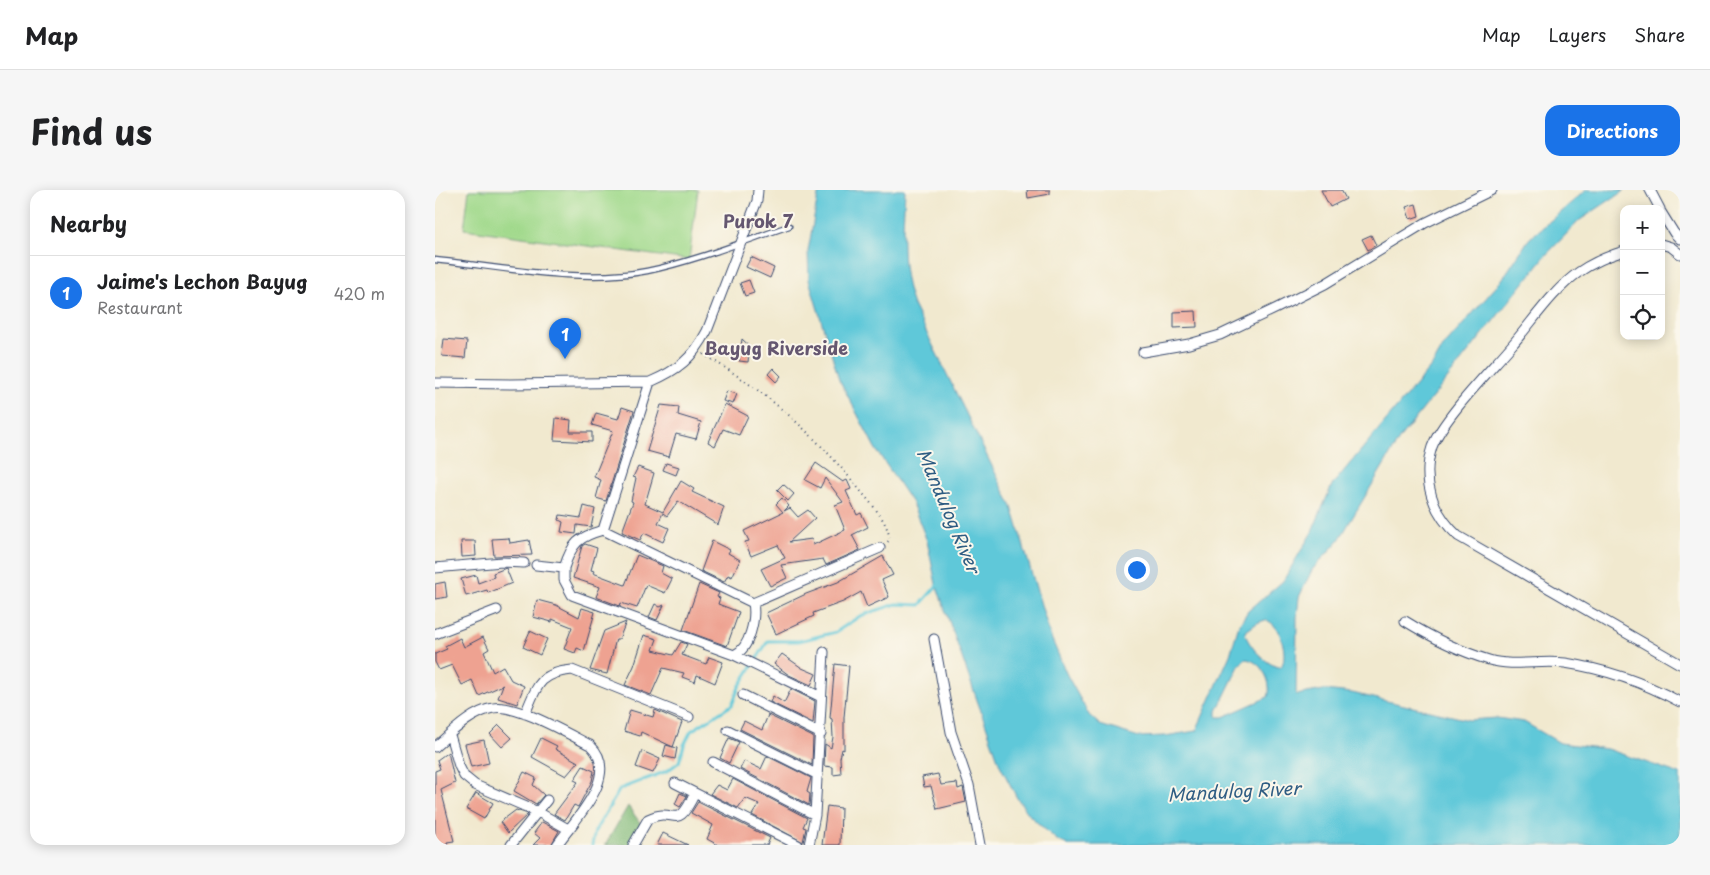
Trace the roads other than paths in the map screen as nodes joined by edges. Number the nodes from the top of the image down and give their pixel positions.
1 (759, 190) edge
2 (1492, 190) edge
3 (1650, 190) edge
4 (1658, 205) edge
5 (1665, 218) edge
6 (789, 226) dead end
7 (1680, 239) edge
8 (740, 242) junction
9 (1665, 245) edge
10 (1620, 253) edge
11 (1680, 254) edge
12 (435, 260) edge
13 (1143, 352) dead end
14 (650, 382) junction
15 (435, 383) edge
16 (603, 530) junction
17 (880, 548) road end
18 (524, 563) dead end
19 (536, 565) dead end
20 (435, 568) edge
21 (564, 568) junction
22 (753, 603) junction
23 (497, 610) dead end
24 (1405, 621) dead end
25 (435, 634) edge
26 (934, 638) dead end
27 (824, 652) dead end
28 (734, 655) junction
29 (1680, 664) edge
30 (743, 695) dead end
31 (821, 696) junction
32 (1680, 702) edge
33 (525, 714) junction
34 (689, 717) dead end
35 (728, 730) dead end
36 (821, 734) junction
37 (450, 735) junction
38 (435, 747) edge
39 (713, 762) dead end
40 (818, 775) junction
41 (675, 783) dead end
42 (695, 793) junction
43 (547, 800) dead end
44 (538, 812) junction
45 (815, 815) junction
46 (568, 829) junction
47 (511, 845) edge
48 (557, 845) edge
49 (633, 845) edge
50 (798, 845) edge
51 (809, 845) edge
52 (980, 845) edge

1 - 8 street
2 - 13 street
3 - 4 street
5 - 7 street
6 - 8 lane
8 - 12 lane
8 - 14 street
9 - 11 street
10 - 29 street
14 - 15 street
14 - 16 street
16 - 21 street
16 - 22 street
17 - 22 street
18 - 20 street
19 - 21 street
21 - 28 street
22 - 28 street
23 - 25 street
24 - 32 street
26 - 52 street
27 - 31 street
28 - 31 street
30 - 36 street
31 - 36 street
33 - 34 street
33 - 37 street
33 - 46 street
35 - 40 street
36 - 40 street
37 - 38 street
37 - 44 street
39 - 45 street
40 - 45 street
41 - 42 street
42 - 49 street
42 - 50 street
43 - 44 street
44 - 46 street
44 - 47 street
45 - 51 street
46 - 48 street

